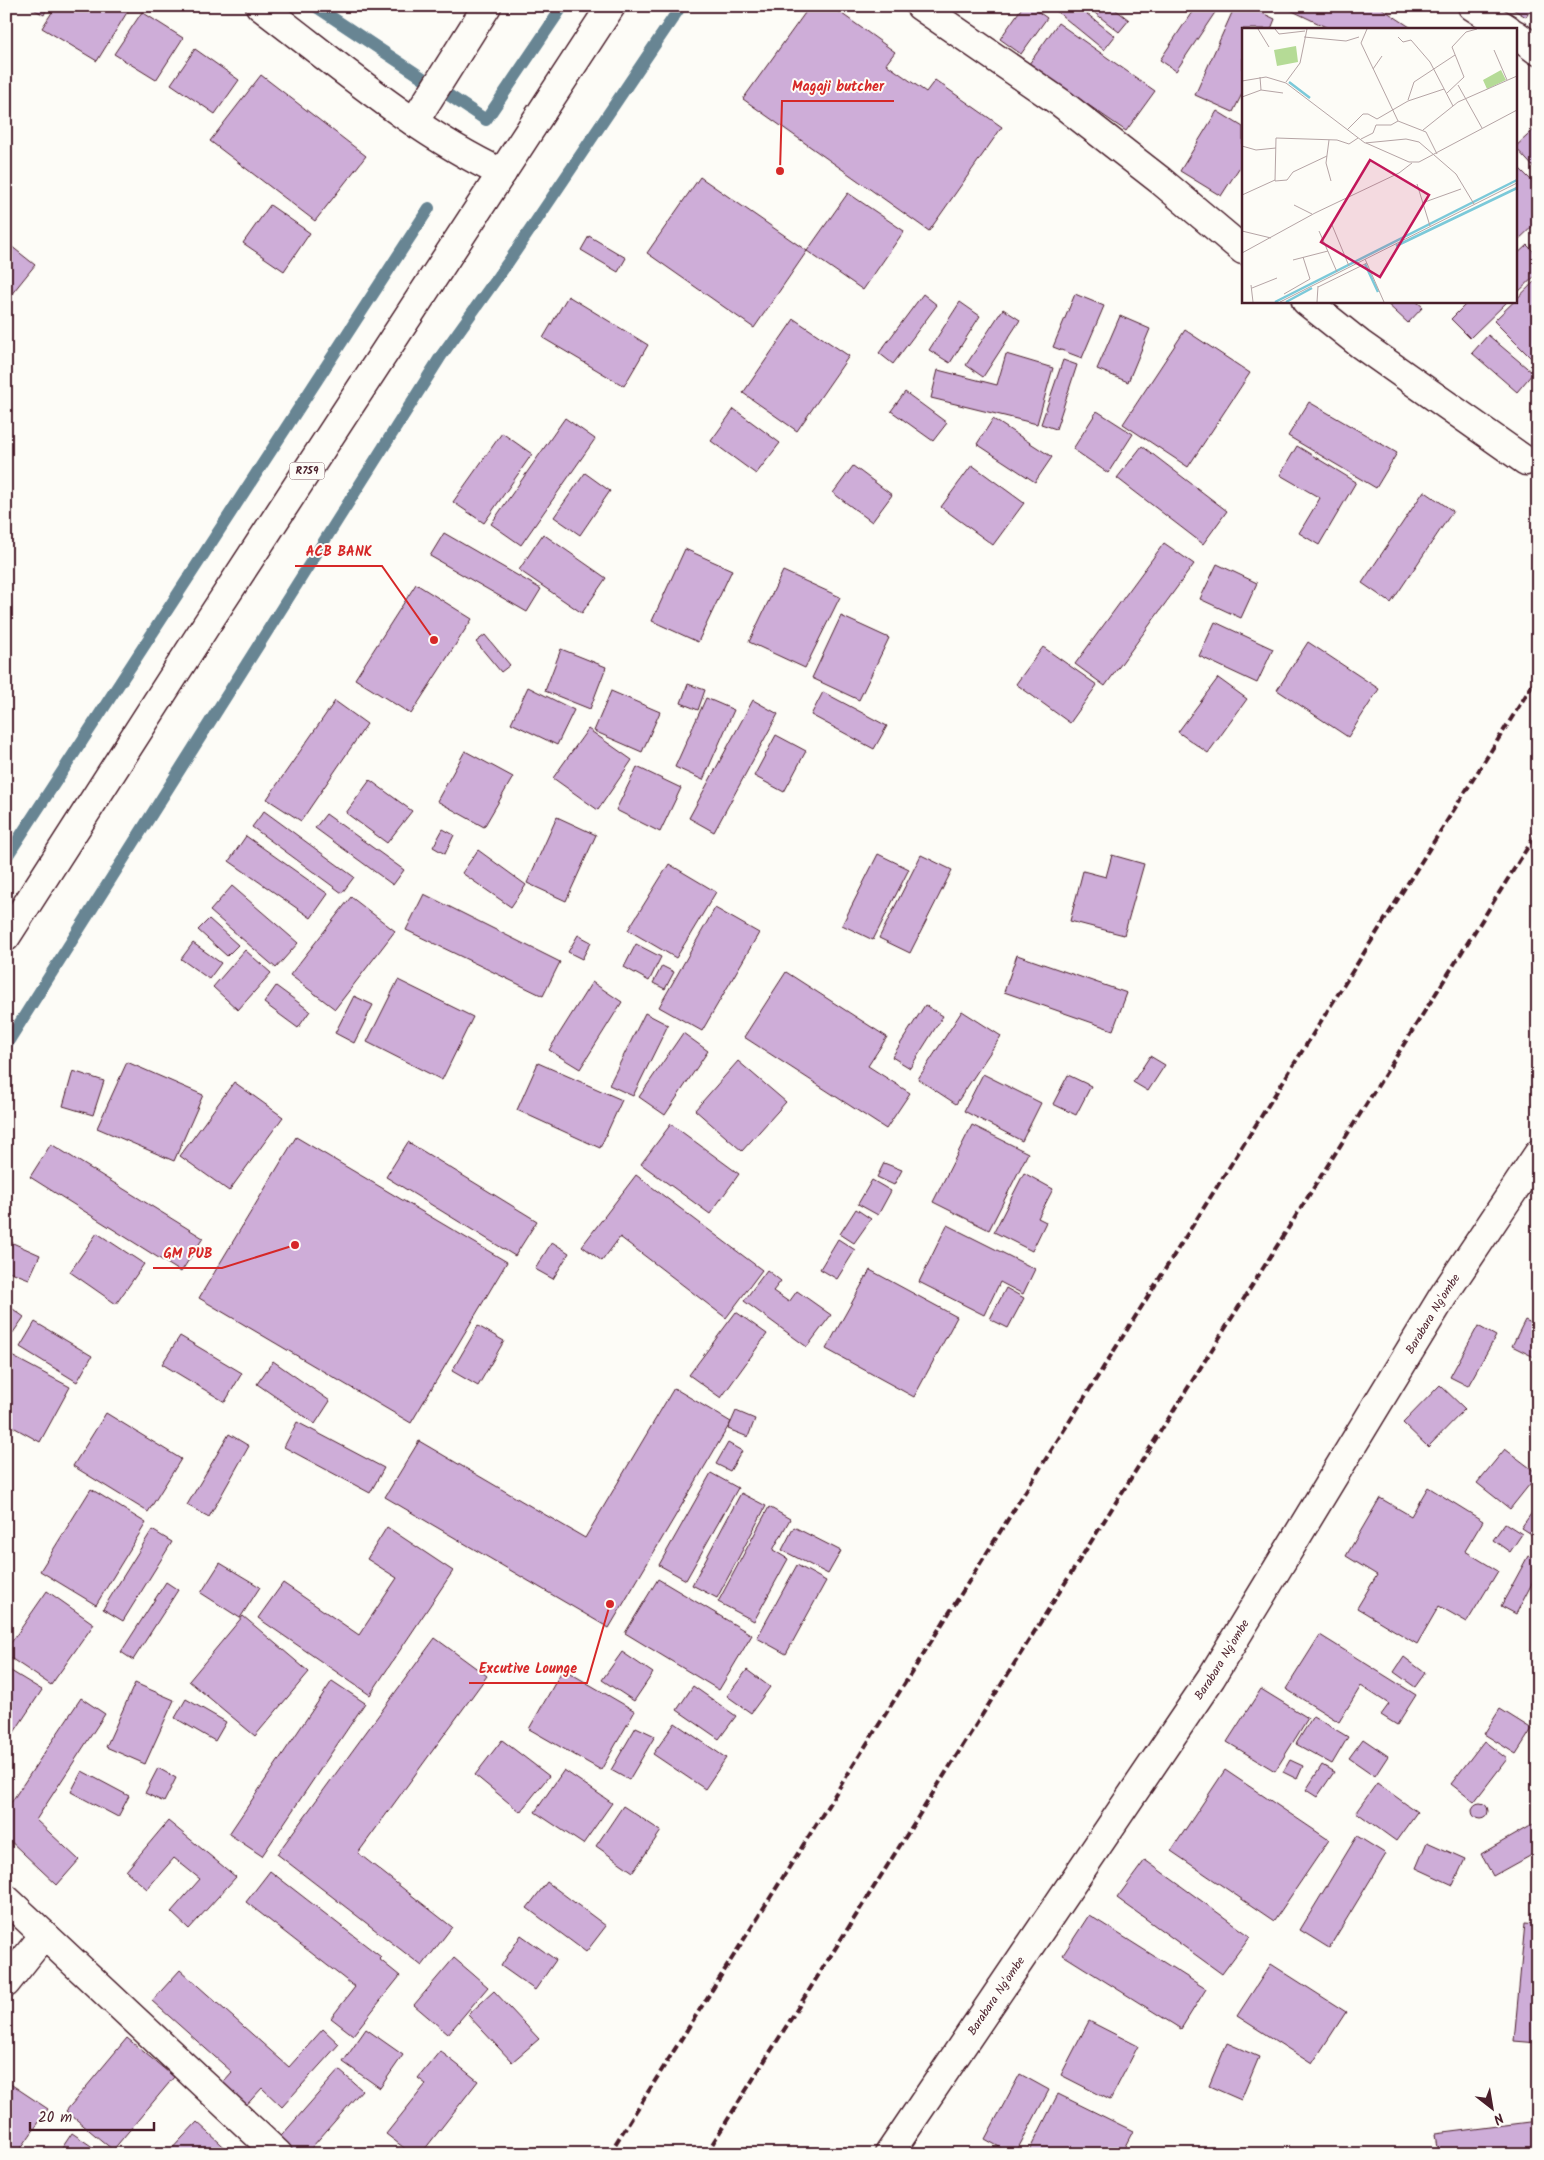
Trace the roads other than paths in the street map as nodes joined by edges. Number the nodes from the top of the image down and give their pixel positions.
1 (260, 6) edge
2 (487, 6) edge
3 (611, 6) edge
4 (920, 6) edge
5 (1472, 6) edge
6 (1506, 28) edge
7 (1516, 35) edge
8 (1538, 50) edge
9 (414, 122) junction
10 (502, 173) junction
11 (1242, 249) edge
12 (1307, 302) edge
13 (1526, 461) dead end
14 (6, 937) edge
15 (1538, 1154) edge
16 (6, 1898) edge
17 (44, 1935) junction
18 (6, 1983) edge
19 (278, 2154) edge
20 (889, 2154) edge

1 - 9 street
2 - 9 street
3 - 10 street, R759
4 - 11 street
5 - 6 street
7 - 8 street
9 - 10 street
10 - 14 street, R759
12 - 13 street
15 - 20 street, Barabara Ng'ombe
16 - 17 street
17 - 18 street
17 - 19 street

